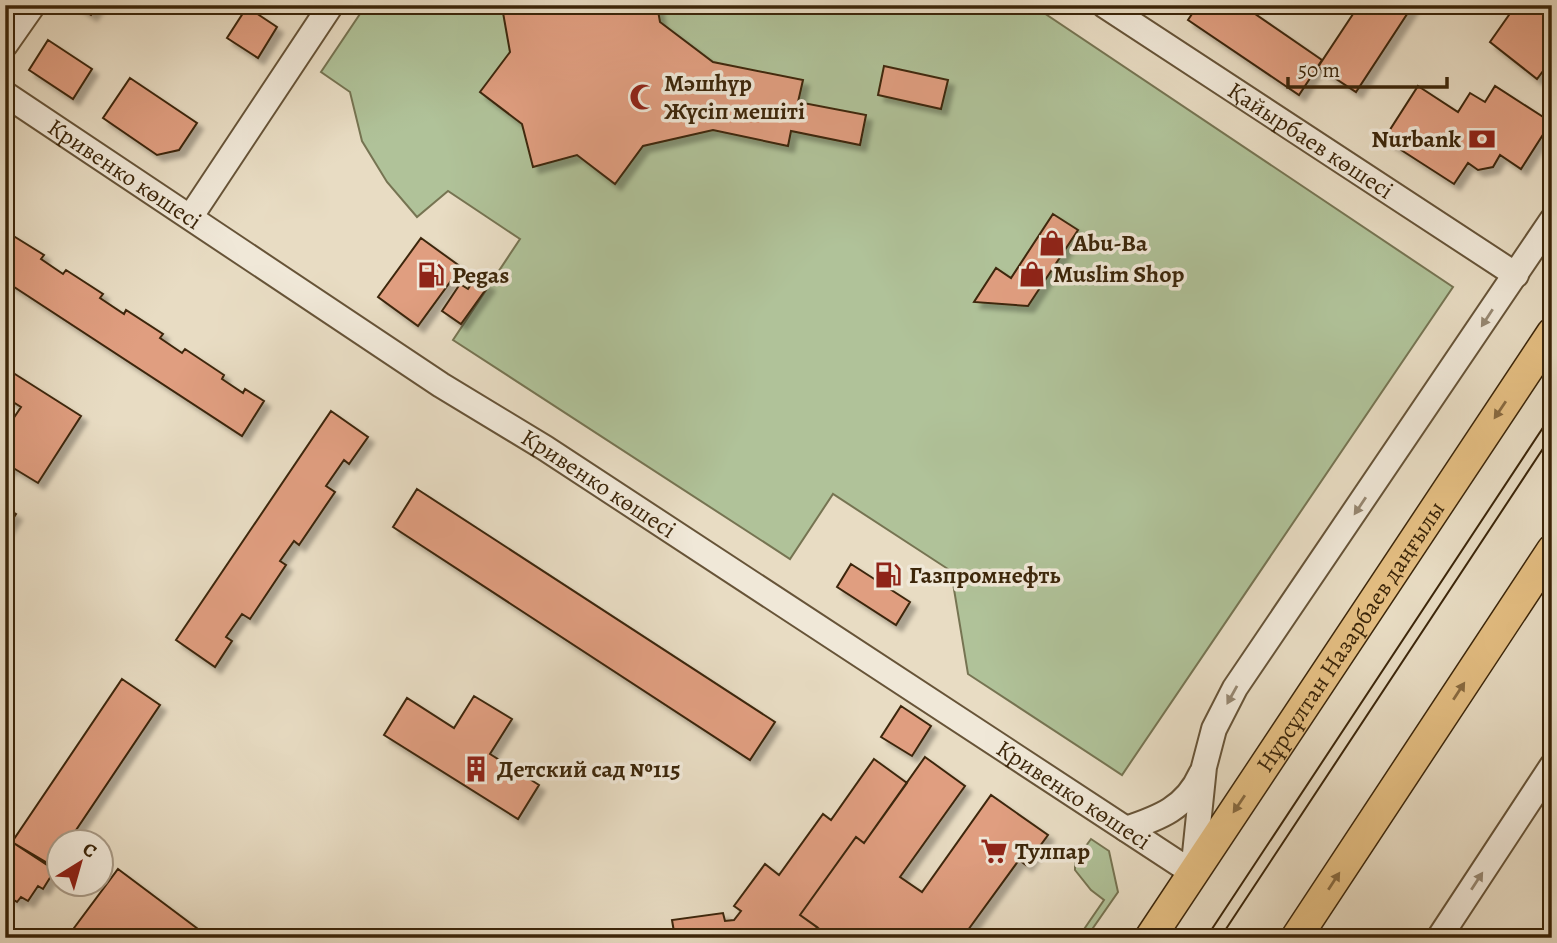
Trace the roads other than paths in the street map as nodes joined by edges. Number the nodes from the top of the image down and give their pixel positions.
1 (33, 5) edge
2 (331, 5) edge
3 (1104, 5) edge
4 (5, 45) edge
5 (5, 94) edge
6 (191, 216) junction
7 (1552, 220) edge
8 (1516, 275) junction
9 (1552, 333) edge
10 (1552, 550) edge
11 (1552, 766) edge
12 (1204, 767) junction
13 (1126, 829) junction
14 (1193, 873) junction
15 (1150, 938) edge
16 (1296, 938) edge
17 (1439, 938) edge

1 - 4 street
2 - 6 street
3 - 8 street, Қайырбаев көшесі
5 - 6 street, Кривенко көшесі
6 - 13 street, Кривенко көшесі
7 - 8 street
8 -> 12 street
9 -> 14 main road, Нұрсұлтан Назарбаев даңғылы
16 -> 10 main road
17 -> 11 street
12 - 13 street
12 - 14 street
13 - 14 street, Кривенко көшесі
14 - 15 main road, Нұрсұлтан Назарбаев даңғылы

